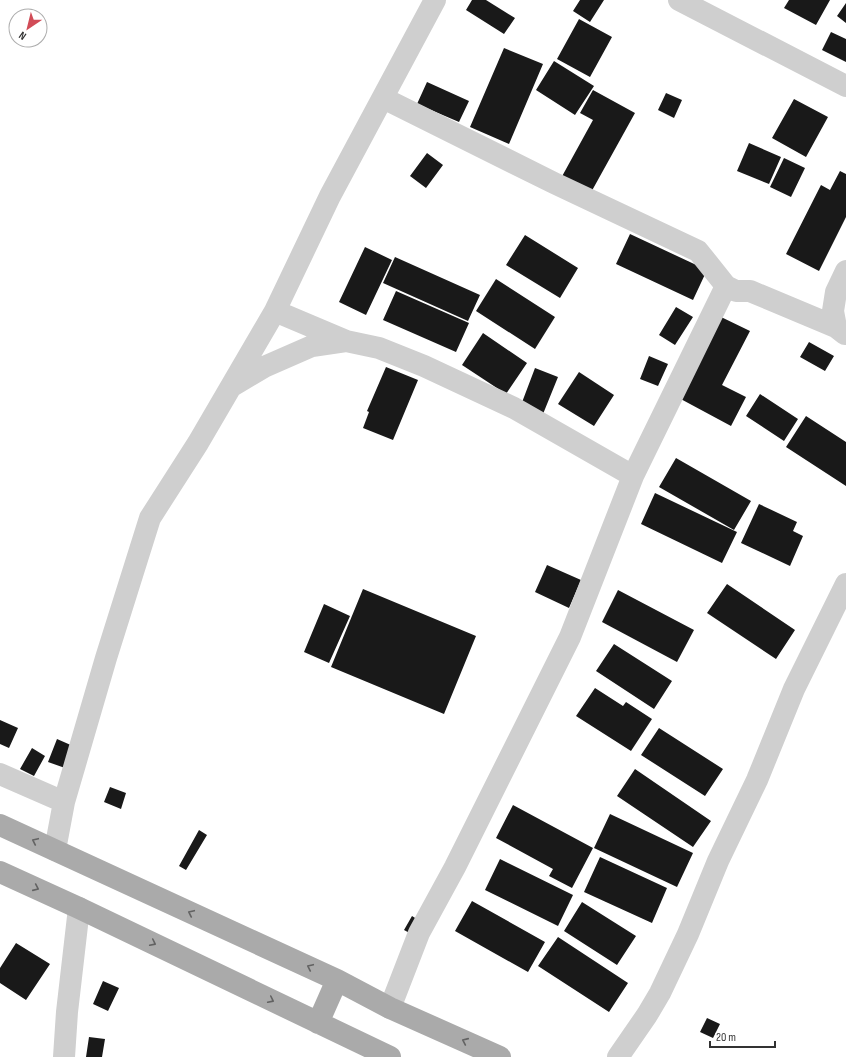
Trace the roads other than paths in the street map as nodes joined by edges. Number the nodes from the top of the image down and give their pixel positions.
1 (435, 0) edge
2 (687, 2) edge
3 (846, 86) edge
4 (383, 98) junction
5 (846, 271) edge
6 (726, 286) junction
7 (275, 311) junction
8 (841, 331) edge
9 (346, 341) junction
10 (231, 386) junction
11 (633, 476) junction
12 (846, 584) edge
13 (839, 613) edge
14 (0, 774) edge
15 (64, 802) junction
16 (0, 825) edge
17 (55, 850) junction
18 (0, 872) edge
19 (79, 908) junction
20 (337, 980) junction
21 (390, 1008) junction
22 (318, 1022) junction
23 (64, 1057) edge
24 (390, 1057) edge
25 (500, 1057) edge
26 (618, 1057) edge

1 - 4 street
2 - 3 street
4 - 6 street
4 - 7 street
5 - 8 street
6 - 8 street
6 - 11 street
7 - 9 street
7 - 10 street
9 - 10 street
9 - 11 street
10 - 15 street
11 - 21 street
12 - 13 street
13 - 26 street
14 - 15 street
15 - 17 street
17 -> 16 main road
20 -> 17 main road
18 -> 19 main road
19 -> 22 main road
19 - 23 street
20 - 21 main road
20 - 22 main road
25 -> 21 main road
22 - 24 main road

